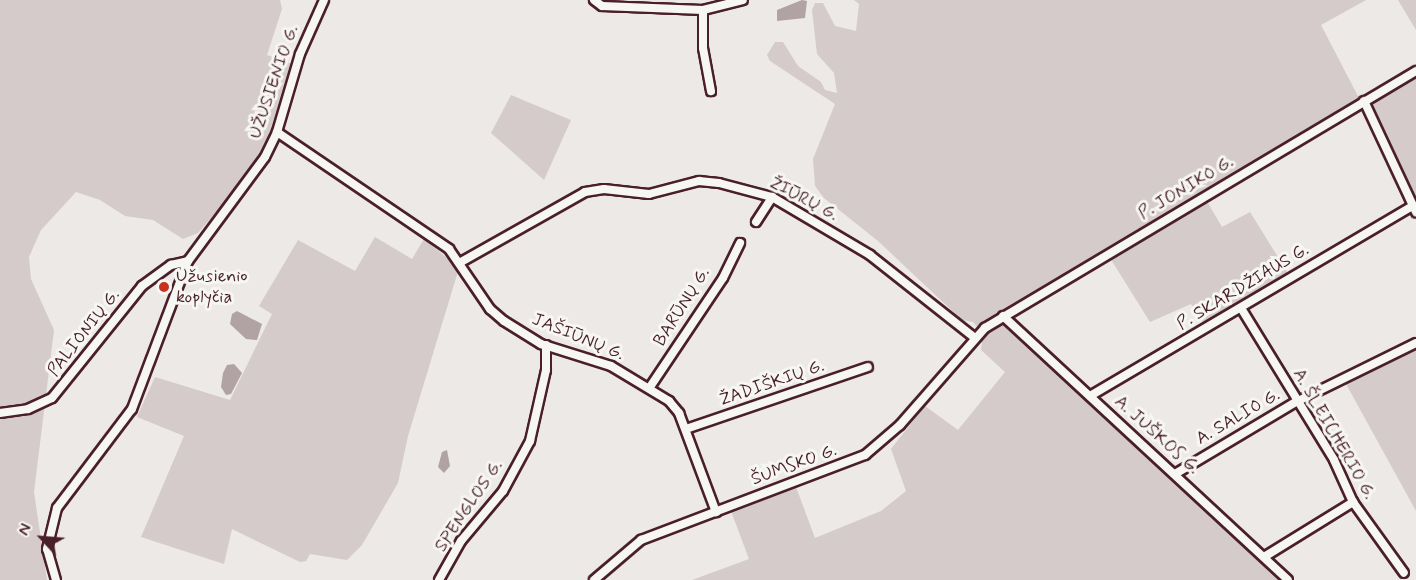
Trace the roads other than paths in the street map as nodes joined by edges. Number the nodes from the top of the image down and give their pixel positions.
1 (324, 0) edge
2 (594, 0) edge
3 (743, 0) edge
4 (703, 10) junction
5 (1416, 71) edge
6 (711, 91) dead end
7 (1364, 101) junction
8 (278, 132) junction
9 (772, 197) junction
10 (1414, 209) edge
11 (756, 222) dead end
12 (740, 243) dead end
13 (188, 261) junction
14 (461, 262) junction
15 (1241, 308) junction
16 (1003, 316) junction
17 (975, 338) junction
18 (1416, 343) edge
19 (546, 345) junction
20 (868, 367) dead end
21 (650, 387) junction
22 (1090, 396) junction
23 (1296, 402) junction
24 (0, 413) edge
25 (686, 429) junction
26 (1175, 474) junction
27 (1353, 502) junction
28 (716, 512) junction
29 (1264, 557) junction
30 (1404, 573) dead end
31 (56, 580) edge
32 (439, 580) edge
33 (594, 580) edge
34 (1288, 580) edge

1 - 8 street, UŽUSIENIO G.
2 - 4 street
3 - 4 street
4 - 6 street
5 - 7 street, P. JONIKO G.
7 - 10 street
7 - 16 street, P. JONIKO G.
8 - 13 street, UŽUSIENIO G.
8 - 14 street, JAŠIŪNŲ G.
9 - 11 street
9 - 14 street, ŽIŪRŲ G.
9 - 17 street, ŽIŪRŲ G.
10 - 15 street, P. SKARDŽIAUS G.
12 - 21 street, BARŪNŲ G.
13 - 24 street, PALIONIŲ G.
13 - 31 street, UŽUSIENIO G.
14 - 19 street, JAŠIŪNŲ G.
15 - 22 street, P. SKARDŽIAUS G.
15 - 23 street, A. ŠLEICHERIO G.
16 - 17 street, P. JONIKO G.
16 - 22 street, A. JUŠKOS G.
17 - 28 street, ŠUMSKO G.
18 - 23 street, A. SALIO G.
19 - 21 street, JAŠIŪNŲ G.
19 - 32 street, SPENGLOS G.
20 - 25 street, ŽADIŠKIŲ G.
21 - 25 street, JAŠIŪNŲ G.
22 - 26 street, A. JUŠKOS G.
23 - 26 street, A. SALIO G.
23 - 27 street, A. ŠLEICHERIO G.
25 - 28 street, JAŠIŪNŲ G.
26 - 29 street, A. JUŠKOS G.
27 - 29 street
27 - 30 street, A. ŠLEICHERIO G.
28 - 33 street, ŠUMSKO G.
29 - 34 street, A. JUŠKOS G.

